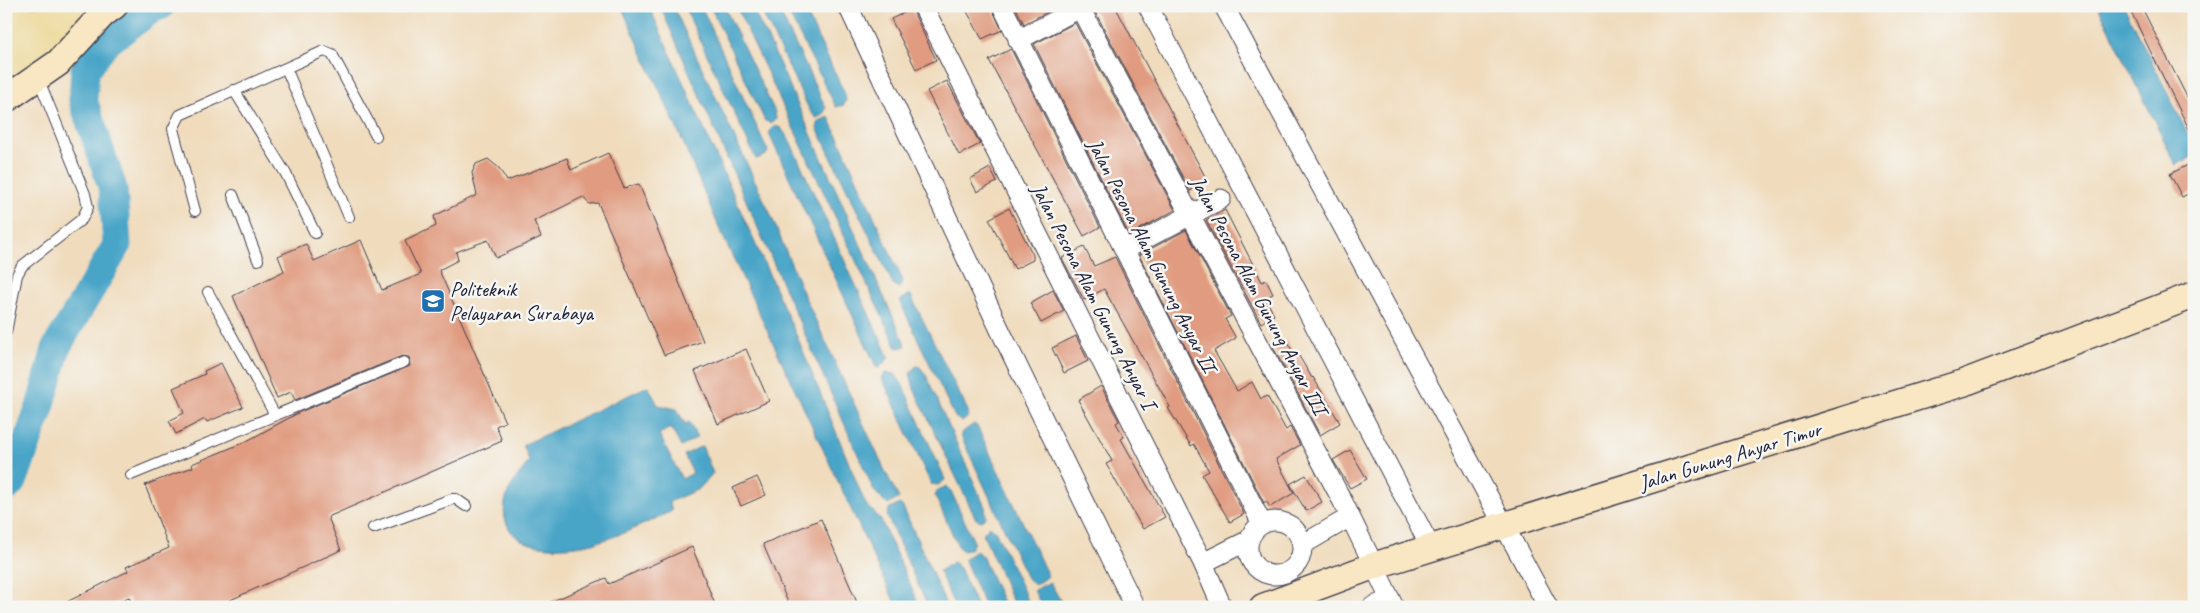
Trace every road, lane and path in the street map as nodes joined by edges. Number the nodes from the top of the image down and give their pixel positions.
1 (114, 6) edge
2 (848, 6) edge
3 (923, 6) edge
4 (1002, 6) edge
5 (1148, 6) edge
6 (1224, 6) edge
7 (1079, 7) edge
8 (1018, 40) junction
9 (286, 68) junction
10 (40, 84) junction
11 (234, 90) junction
12 (6, 98) edge
13 (376, 136) dead end
14 (233, 196) dead end
15 (1221, 199) dead end
16 (195, 211) dead end
17 (1191, 215) junction
18 (349, 217) dead end
19 (315, 233) dead end
20 (1124, 250) junction
21 (258, 260) dead end
22 (208, 292) dead end
23 (2194, 295) edge
24 (6, 332) edge
25 (404, 362) dead end
26 (274, 415) junction
27 (131, 475) dead end
28 (466, 506) dead end
29 (1350, 517) junction
30 (1262, 524) junction
31 (1504, 525) junction
32 (372, 528) dead end
33 (1249, 540) junction
34 (1302, 545) junction
35 (1431, 548) junction
36 (1203, 564) junction
37 (1373, 566) junction
38 (1299, 590) edge
39 (1392, 603) edge
40 (1136, 607) edge
41 (1222, 607) edge
42 (1263, 607) edge
43 (1372, 607) edge
44 (1548, 607) edge

1 - 10 street
2 - 40 street
3 - 36 street, Jalan Pesona Alam Gunung Anyar I
4 - 8 street, Jalan Pesona Alam Gunung Anyar II
5 - 35 street
6 - 31 street
7 - 8 street
7 - 17 street, Jalan Pesona Alam Gunung Anyar III
8 - 20 street, Jalan Pesona Alam Gunung Anyar II
9 - 11 lane
9 - 13 lane
9 - 18 lane
10 - 12 street
10 - 24 lane
11 - 16 lane
11 - 19 lane
14 - 21 lane
15 - 17 street
17 - 20 street
17 - 29 street, Jalan Pesona Alam Gunung Anyar III
20 - 30 street, Jalan Pesona Alam Gunung Anyar II
22 - 26 lane
23 - 31 street, Jalan Gunung Anyar Timur
25 - 26 lane
26 - 27 lane
28 - 32 lane
29 - 34 street
29 - 37 street, Jalan Pesona Alam Gunung Anyar III
30 - 33 street
30 - 34 street
31 - 35 street, Jalan Gunung Anyar Timur
31 - 44 street
33 - 36 street
33 - 38 street
34 - 38 street
35 - 37 street, Jalan Gunung Anyar Timur
36 - 41 street, Jalan Pesona Alam Gunung Anyar I
37 - 38 street, Jalan Gunung Anyar Timur
37 - 39 street, Jalan Pesona Alam Gunung Anyar III
38 - 42 street, Jalan Gunung Anyar Timur
39 - 43 street

